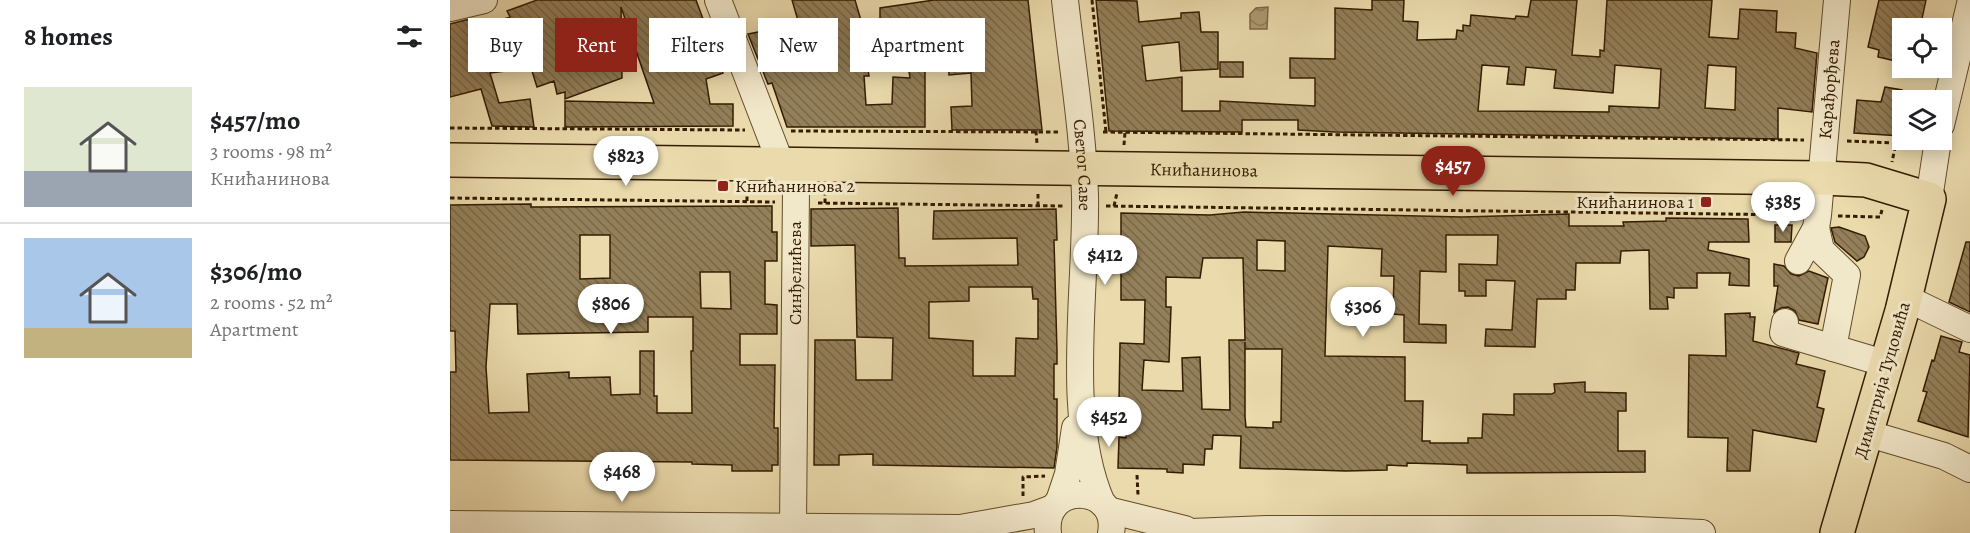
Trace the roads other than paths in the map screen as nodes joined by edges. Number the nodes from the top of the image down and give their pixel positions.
1 (484, 0) edge
2 (718, 0) edge
3 (1065, 0) edge
4 (1836, 0) edge
5 (450, 8) edge
6 (1969, 19) edge
7 (1950, 90) edge
8 (1936, 150) edge
9 (450, 160) edge
10 (781, 164) junction
11 (1084, 167) junction
12 (1823, 178) junction
13 (1926, 213) junction
14 (1817, 222) junction
15 (1798, 261) dead end
16 (1906, 298) junction
17 (1785, 322) dead end
18 (1970, 329) edge
19 (1833, 348) junction
20 (1887, 364) junction
21 (1081, 405) junction
22 (1866, 434) junction
23 (1970, 469) edge
24 (1056, 504) junction
25 (1107, 515) edge
26 (450, 524) edge
27 (793, 526) junction
28 (1191, 530) junction
29 (970, 531) edge
30 (1267, 531) edge
31 (1453, 531) edge
32 (1048, 533) edge
33 (1165, 533) edge
34 (1702, 533) edge
35 (1837, 533) edge

1 - 5 street
2 - 10 street, Синђелићева
3 - 11 street, Светог Саве
4 - 12 street, Карађорђева
6 - 7 street
8 - 13 street, Димитрија Туцовића
9 - 10 main road, Книћанинова
10 - 11 main road, Книћанинова
10 - 27 street, Синђелићева
11 - 12 main road, Книћанинова
11 - 21 street, Светог Саве
12 - 13 main road, Книћанинова
12 - 14 street, Карађорђева
13 - 16 main road, Димитрија Туцовића
14 - 15 street
14 - 19 street
16 - 18 street
16 - 20 main road, Димитрија Туцовића
17 - 19 street
19 - 20 street
20 - 22 main road, Димитрија Туцовића
21 - 24 street, Светог Саве
21 - 25 street, Светог Саве
22 - 23 street
22 - 35 main road, Димитрија Туцовића
24 - 25 street
24 - 29 street
24 - 32 street, Светог Саве
25 - 28 street
26 - 27 street
27 - 29 street
28 - 30 street
28 - 33 street
30 - 31 street
31 - 34 street

